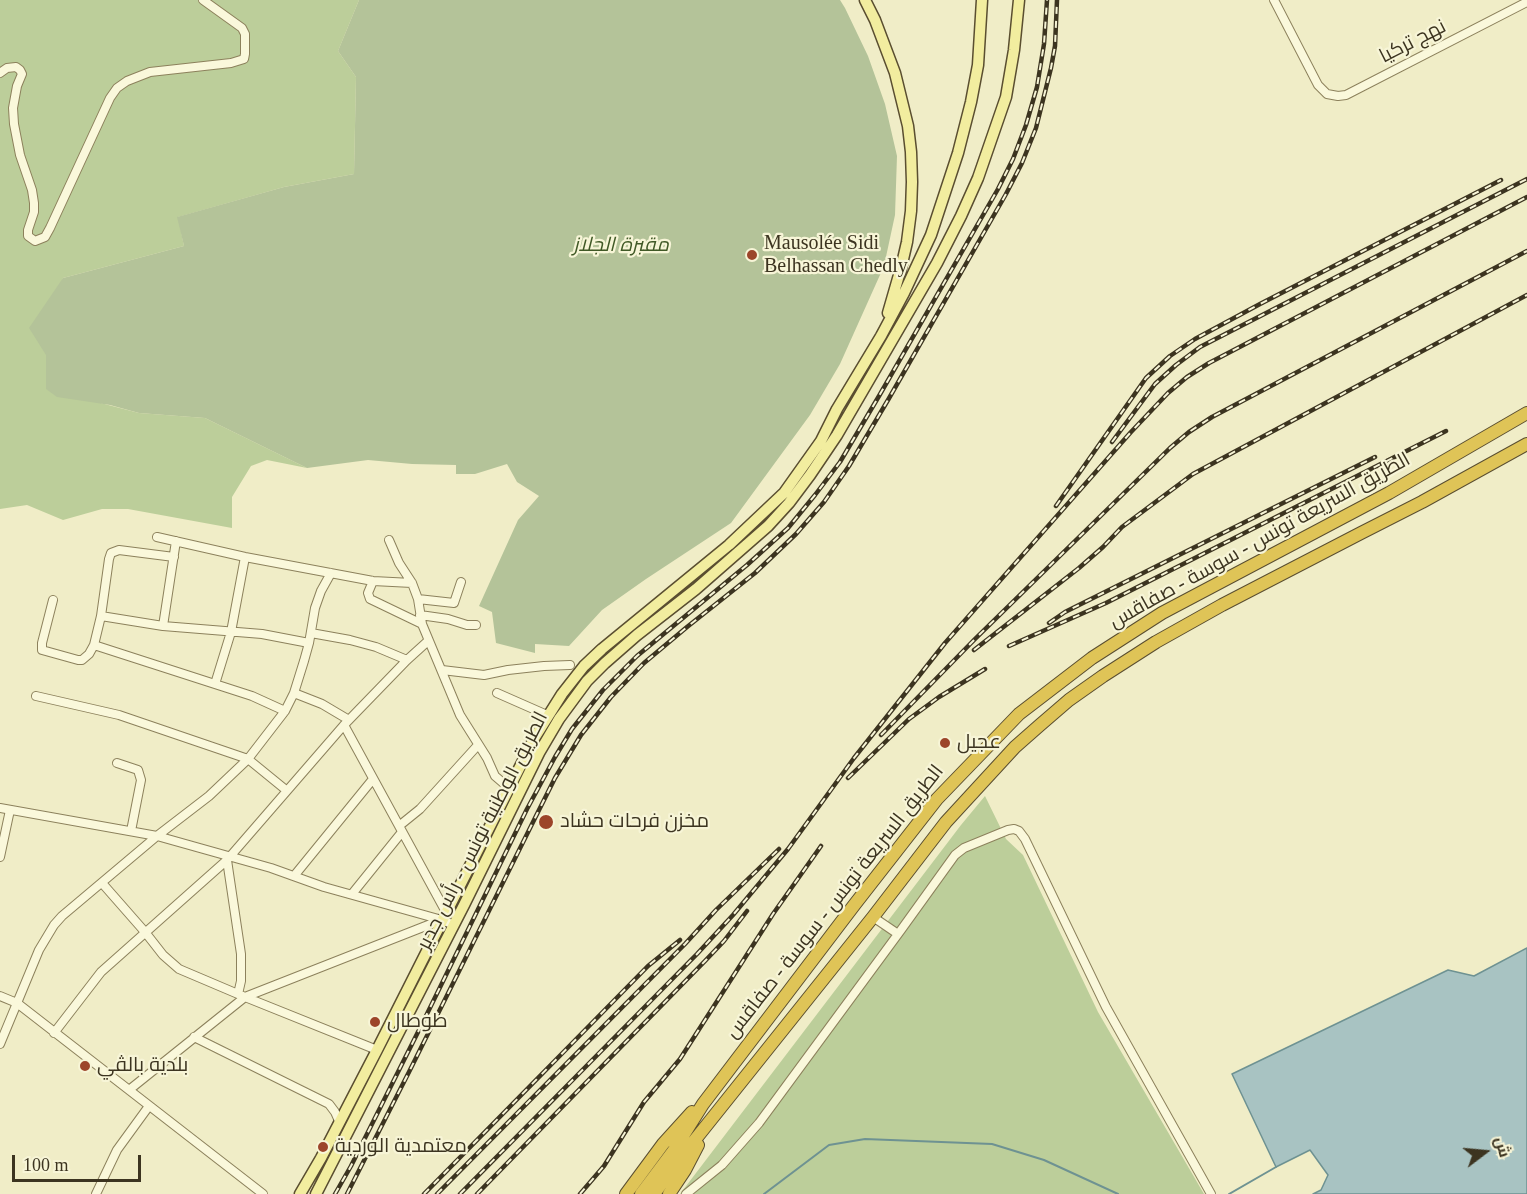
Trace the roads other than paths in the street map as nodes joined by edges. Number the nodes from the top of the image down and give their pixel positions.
1 (203, 0) edge
2 (865, 0) edge
3 (982, 0) edge
4 (1018, 0) edge
5 (1274, 0) edge
6 (1527, 2) edge
7 (0, 73) edge
8 (881, 336) junction
9 (1527, 413) edge
10 (1527, 444) edge
11 (157, 537) dead end
12 (389, 540) dead end
13 (176, 541) junction
14 (174, 557) junction
15 (244, 557) junction
16 (331, 573) junction
17 (373, 581) junction
18 (461, 582) dead end
19 (412, 583) junction
20 (418, 599) junction
21 (53, 600) dead end
22 (100, 616) junction
23 (421, 619) junction
24 (476, 625) dead end
25 (163, 626) junction
26 (231, 632) junction
27 (311, 633) junction
28 (429, 641) junction
29 (309, 643) junction
30 (94, 645) junction
31 (407, 660) junction
32 (570, 665) dead end
33 (442, 670) junction
34 (215, 684) junction
35 (294, 693) junction
36 (497, 693) dead end
37 (36, 696) dead end
38 (285, 711) junction
39 (547, 716) junction
40 (347, 723) junction
41 (478, 745) junction
42 (248, 759) junction
43 (117, 763) dead end
44 (373, 779) junction
45 (509, 788) junction
46 (286, 790) junction
47 (0, 808) edge
48 (10, 810) junction
49 (400, 829) junction
50 (131, 831) junction
51 (157, 836) junction
52 (0, 857) edge
53 (228, 858) junction
54 (294, 876) junction
55 (102, 884) junction
56 (352, 894) junction
57 (444, 916) junction
58 (873, 917) junction
59 (454, 925) junction
60 (146, 932) junction
61 (898, 934) junction
62 (0, 996) edge
63 (241, 996) junction
64 (17, 1003) junction
65 (54, 1033) junction
66 (194, 1037) junction
67 (0, 1044) edge
68 (377, 1050) junction
69 (129, 1090) junction
70 (703, 1104) junction
71 (149, 1106) junction
72 (710, 1120) junction
73 (339, 1121) junction
74 (96, 1194) edge
75 (263, 1194) edge
76 (300, 1194) edge
77 (316, 1194) edge
78 (626, 1194) edge
79 (641, 1194) edge
80 (654, 1194) edge
81 (669, 1194) edge
82 (686, 1194) edge
83 (1210, 1194) edge

1 - 7 street
2 - 8 main road
3 - 8 main road, الطريق الوطنية تونس - رأس جدير
4 - 59 main road, الطريق الوطنية تونس - رأس جدير
5 - 6 street, نهج تركيا
8 - 39 main road, الطريق الوطنية تونس - رأس جدير
9 - 70 highway, الطريق السريعة تونس - سوسة - صفاقس
10 - 58 highway, الطريق السريعة تونس - سوسة - صفاقس
11 - 13 street
12 - 19 street
13 - 14 street
13 - 15 street
14 - 22 street
14 - 25 street
15 - 16 street
15 - 26 street
16 - 17 street
16 - 27 street
17 - 19 street
17 - 23 street
18 - 20 street
19 - 20 street
20 - 23 street
21 - 30 street
22 - 25 street
22 - 30 street
23 - 24 street
23 - 28 street
25 - 26 street
26 - 29 street
26 - 34 street
27 - 29 street
27 - 31 street
28 - 31 street
28 - 33 street
29 - 35 street
30 - 34 street
31 - 40 street
32 - 33 street
33 - 41 street
34 - 38 street
35 - 38 street
35 - 40 street
36 - 39 street
37 - 42 street
38 - 42 street
39 - 45 main road, الطريق الوطنية تونس - رأس جدير
40 - 44 street
40 - 46 street
41 - 45 street
41 - 49 street
42 - 46 street
42 - 51 street
43 - 50 street
44 - 49 street
44 - 54 street
45 - 57 main road, الطريق الوطنية تونس - رأس جدير
46 - 53 street
47 - 48 street
48 - 50 street
48 - 52 street
49 - 56 street
49 - 57 street
50 - 51 street
51 - 53 street
51 - 55 street
53 - 54 street
53 - 60 street
53 - 63 street
54 - 56 street
55 - 60 street
55 - 64 street
56 - 57 street
57 - 59 street
57 - 63 street
57 - 68 main road, الطريق الوطنية تونس - رأس جدير
58 - 61 street
58 - 72 highway, الطريق السريعة تونس - سوسة - صفاقس
59 - 77 main road, الطريق الوطنية تونس - رأس جدير
60 - 63 street
60 - 65 street
61 - 82 street
61 - 83 street
62 - 64 street
63 - 66 street
63 - 68 street
64 - 65 street
64 - 67 street
65 - 69 street
66 - 69 street
66 - 73 street
68 - 73 main road, الطريق الوطنية تونس - رأس جدير
69 - 71 street
70 - 78 highway
70 - 79 highway, الطريق السريعة تونس - سوسة - صفاقس
71 - 74 street
71 - 75 street
72 - 80 highway, الطريق السريعة تونس - سوسة - صفاقس
72 - 81 highway
73 - 76 main road, الطريق الوطنية تونس - رأس جدير

